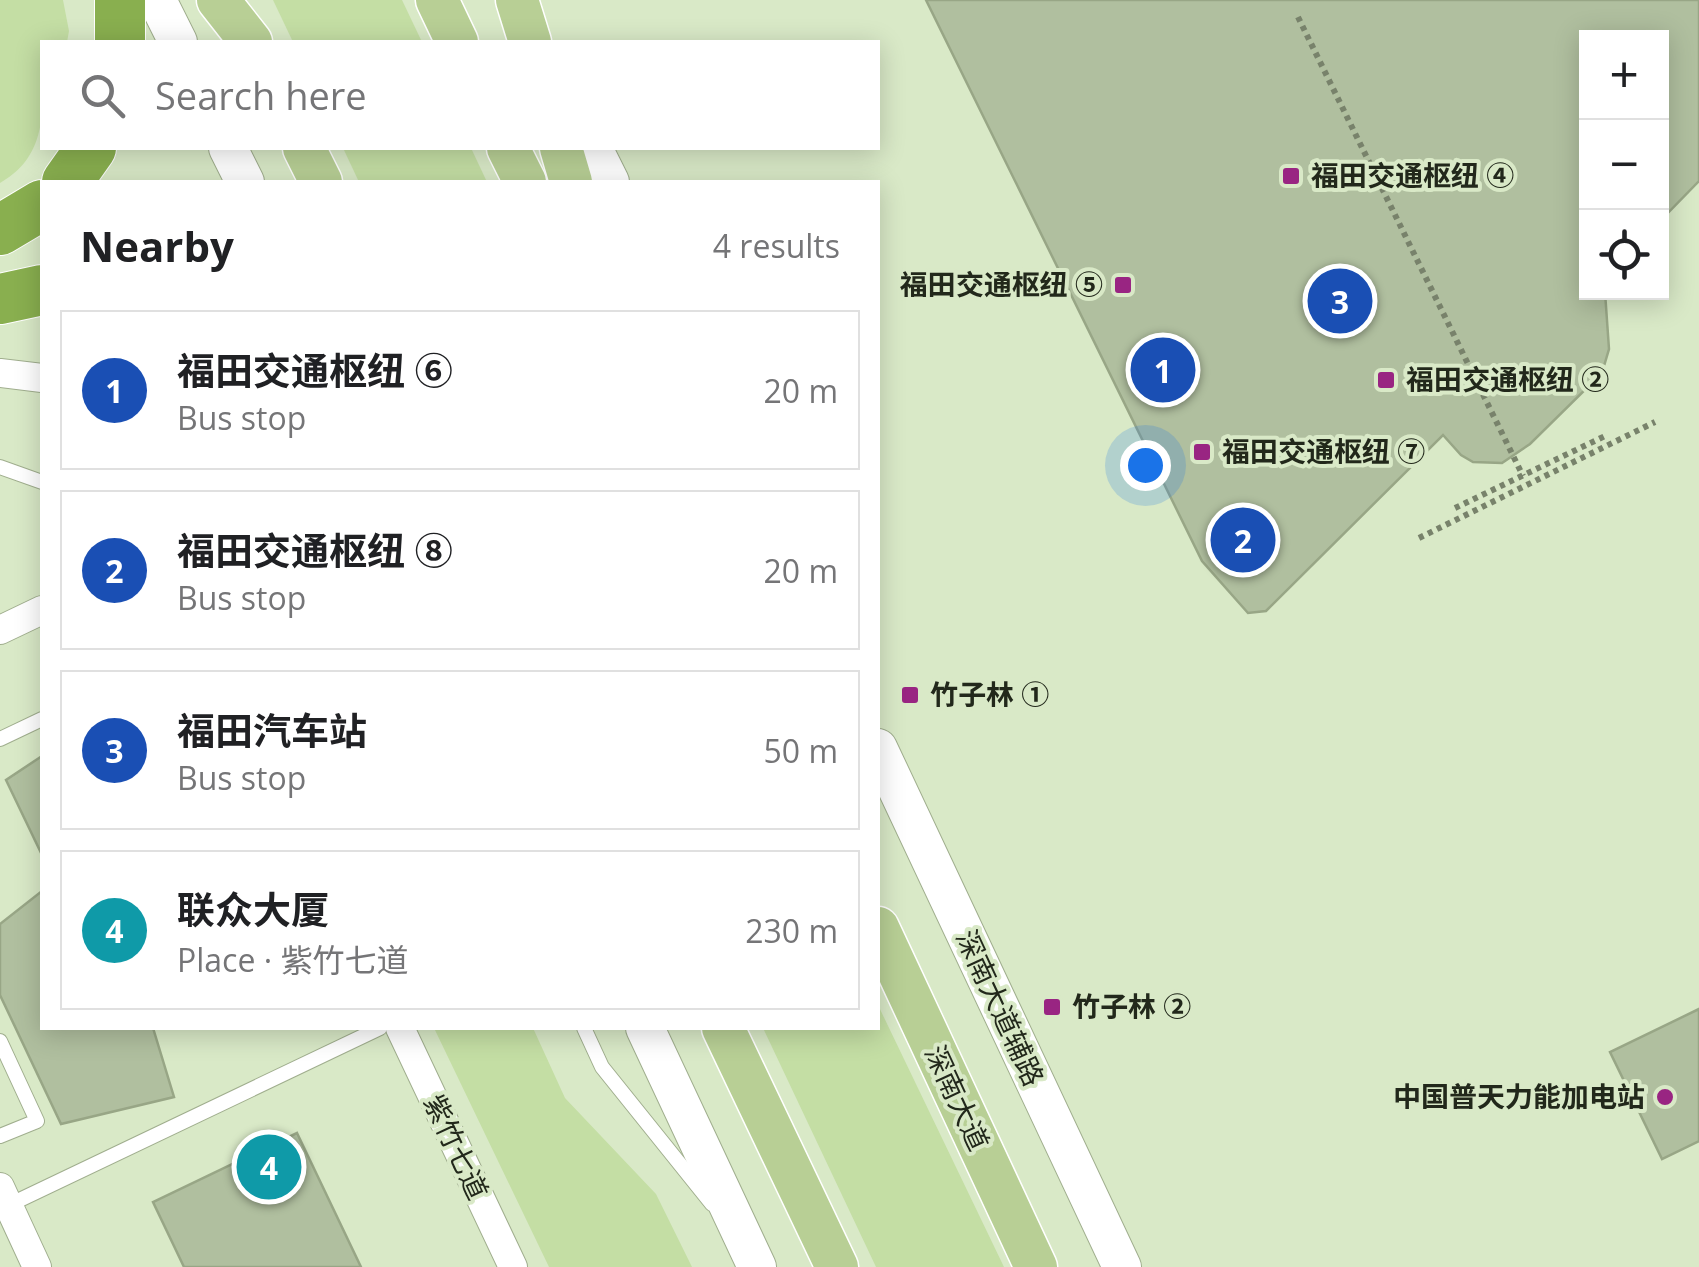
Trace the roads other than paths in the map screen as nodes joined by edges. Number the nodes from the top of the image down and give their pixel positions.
1 (120, 0) edge
2 (158, 0) edge
3 (218, 0) edge
4 (234, 0) edge
5 (437, 0) edge
6 (520, 0) edge
7 (120, 40) edge
8 (177, 40) edge
9 (251, 40) edge
10 (252, 40) edge
11 (456, 40) edge
12 (530, 40) edge
13 (543, 40) edge
14 (90, 150) edge
15 (229, 150) edge
16 (305, 150) edge
17 (509, 150) edge
18 (562, 150) edge
19 (594, 150) edge
20 (69, 180) edge
21 (244, 180) edge
22 (320, 180) edge
23 (524, 180) edge
24 (570, 180) edge
25 (609, 180) edge
26 (40, 206) edge
27 (0, 230) edge
28 (0, 373) edge
29 (40, 378) edge
30 (0, 467) edge
31 (40, 481) edge
32 (40, 611) edge
33 (0, 630) edge
34 (40, 720) edge
35 (0, 739) edge
36 (880, 752) edge
37 (880, 932) edge
38 (376, 1030) edge
39 (401, 1030) edge
40 (585, 1030) edge
41 (646, 1030) edge
42 (724, 1030) edge
43 (0, 1041) edge
44 (0, 1136) edge
45 (4, 1196) edge
46 (754, 1260) edge
47 (38, 1267) edge
48 (513, 1267) edge
49 (836, 1267) edge
50 (1036, 1267) edge
51 (1122, 1267) edge

1 - 7 highway
2 - 8 main road
3 - 9 main road
4 - 10 main road
5 - 11 main road
6 - 12 main road
6 - 13 main road
14 - 20 highway
15 - 21 main road
16 - 22 main road
17 - 23 main road
18 - 24 main road
19 - 25 main road
26 - 27 highway
28 - 29 street
30 - 31 lane
32 - 33 street
34 - 35 lane
36 - 51 main road, 深南大道辅路
37 - 50 main road, 深南大道
38 - 45 lane
39 - 48 street, 紫竹七道
40 - 46 lane
41 - 46 main road
42 - 49 main road
43 - 44 lane
45 - 47 street

